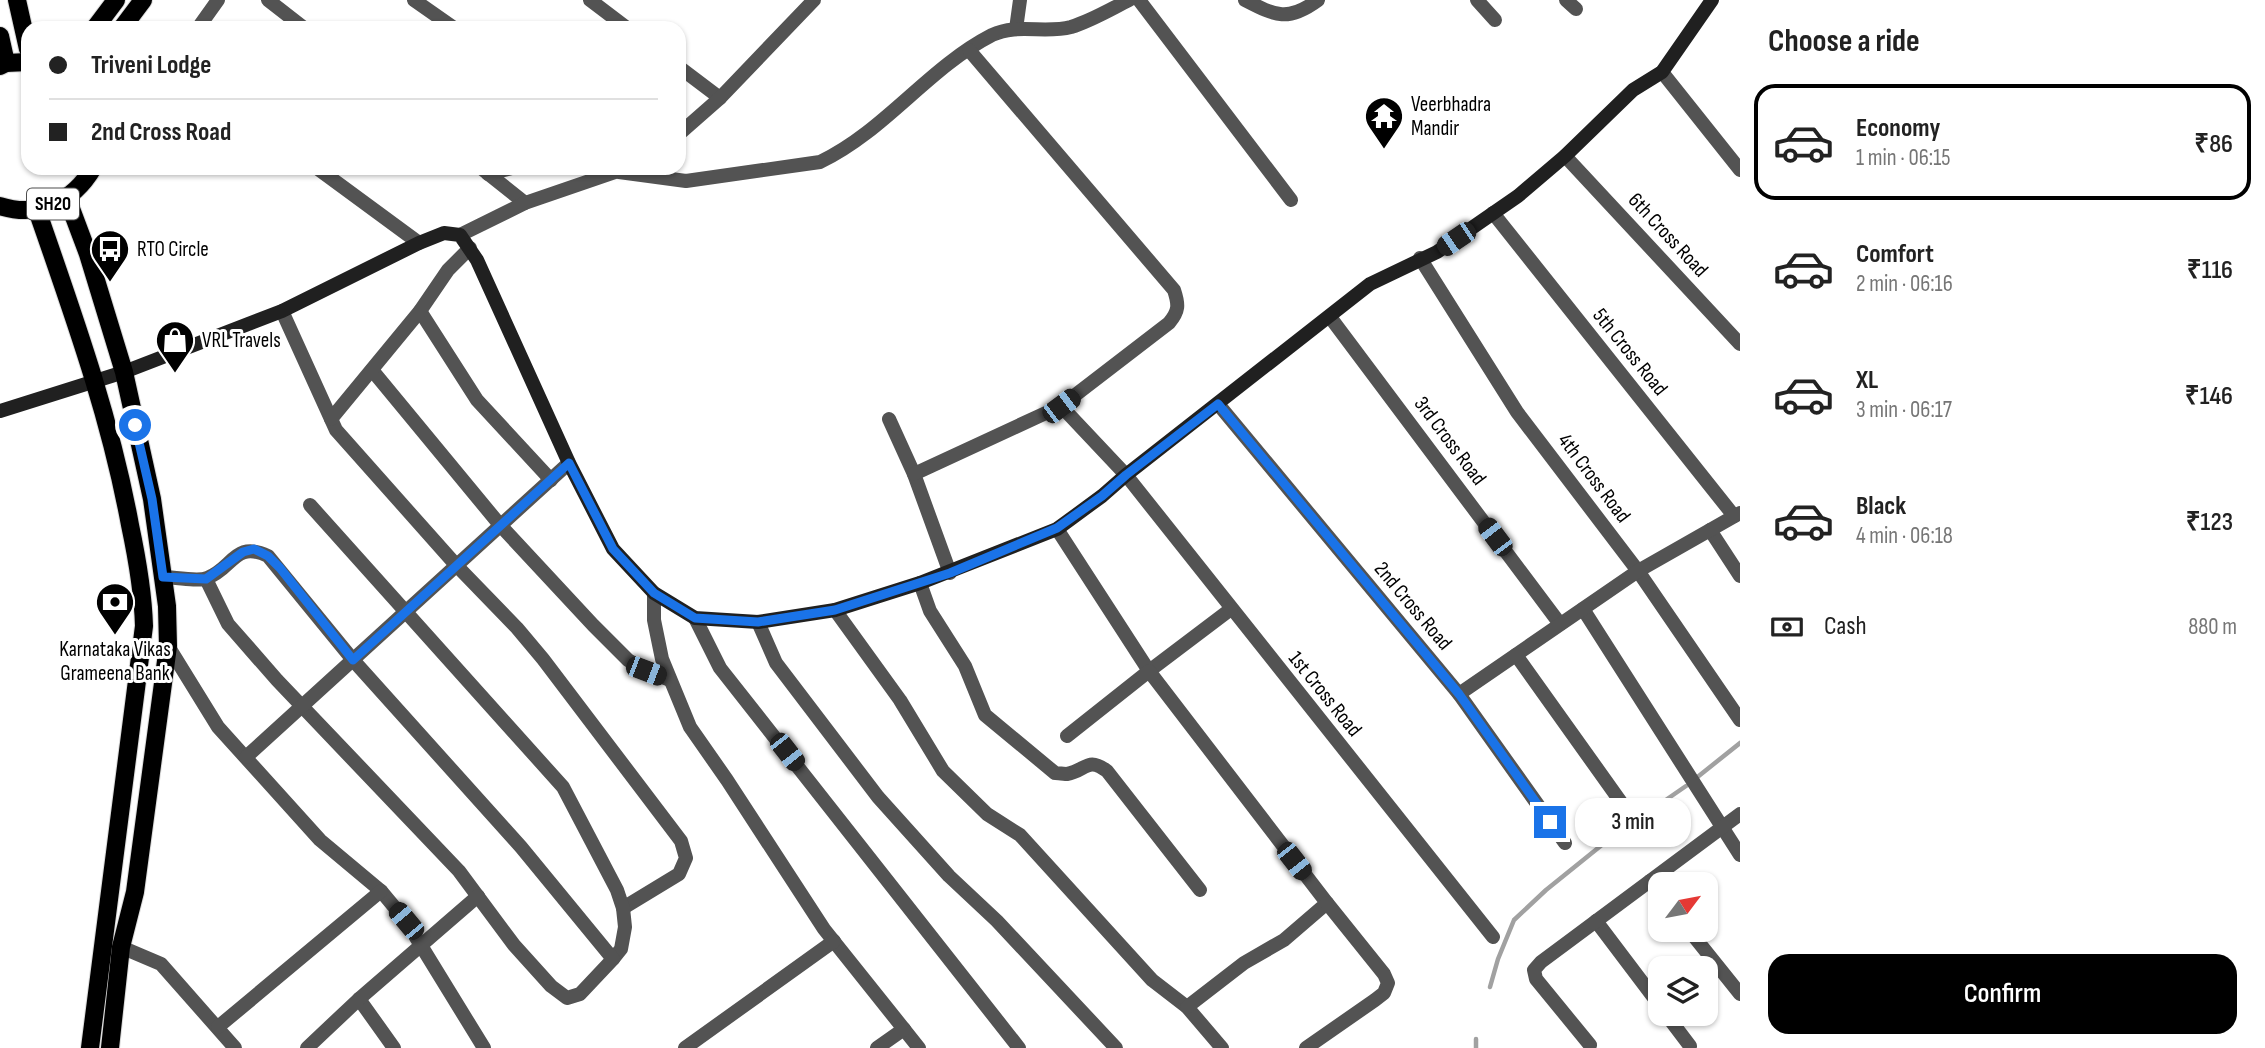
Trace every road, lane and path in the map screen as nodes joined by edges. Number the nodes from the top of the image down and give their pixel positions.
1 (17, 0) edge
2 (116, 0) edge
3 (143, 0) edge
4 (218, 0) edge
5 (268, 0) edge
6 (414, 0) edge
7 (590, 0) edge
8 (814, 0) edge
9 (1020, 0) edge
10 (1129, 0) edge
11 (1139, 0) edge
12 (1245, 0) edge
13 (1318, 0) edge
14 (1477, 0) edge
15 (1712, 0) edge
16 (1495, 20) dead end
17 (22, 21) edge
18 (100, 21) edge
19 (129, 21) edge
20 (203, 21) edge
21 (294, 21) edge
22 (444, 21) edge
23 (618, 21) edge
24 (1016, 29) junction
25 (0, 36) edge
26 (969, 50) junction
27 (21, 63) edge
28 (3, 65) edge
29 (686, 72) edge
30 (1662, 72) junction
31 (720, 98) junction
32 (686, 128) edge
33 (1565, 156) junction
34 (1740, 170) edge
35 (88, 175) edge
36 (327, 175) edge
37 (489, 175) edge
38 (608, 175) edge
39 (651, 175) edge
40 (67, 198) junction
41 (1292, 200) dead end
42 (525, 203) junction
43 (0, 206) edge
44 (37, 210) junction
45 (1493, 213) junction
46 (460, 235) junction
47 (419, 243) junction
48 (470, 248) junction
49 (1420, 258) junction
50 (282, 311) junction
51 (419, 311) junction
52 (1330, 317) junction
53 (1740, 344) edge
54 (372, 370) junction
55 (124, 372) junction
56 (96, 381) junction
57 (1218, 404) junction
58 (1061, 406) junction
59 (0, 411) edge
60 (331, 419) junction
61 (889, 419) dead end
62 (569, 463) junction
63 (914, 474) junction
64 (1126, 475) junction
65 (551, 480) junction
66 (310, 505) dead end
67 (1737, 514) edge
68 (500, 525) junction
69 (1057, 528) junction
70 (1710, 530) junction
71 (456, 565) junction
72 (1638, 571) junction
73 (950, 573) junction
74 (1740, 576) edge
75 (163, 577) junction
76 (206, 579) junction
77 (920, 583) junction
78 (654, 593) junction
79 (1231, 609) junction
80 (1583, 609) junction
81 (835, 610) junction
82 (405, 612) junction
83 (695, 618) junction
84 (758, 622) junction
85 (1560, 624) junction
86 (168, 646) junction
87 (1516, 655) junction
88 (353, 660) junction
89 (1149, 671) junction
90 (670, 680) junction
91 (1459, 694) junction
92 (303, 706) junction
93 (1740, 720) edge
94 (1067, 736) dead end
95 (246, 757) junction
96 (1623, 805) dead end
97 (1740, 814) edge
98 (1721, 828) junction
99 (1565, 843) dead end
100 (1740, 855) edge
101 (1662, 872) edge
102 (1648, 882) edge
103 (1200, 890) dead end
104 (381, 891) junction
105 (478, 895) junction
106 (1327, 903) junction
107 (623, 908) junction
108 (1596, 921) junction
109 (1493, 937) dead end
110 (834, 941) junction
111 (1698, 942) edge
112 (422, 945) junction
113 (121, 947) junction
114 (613, 959) junction
115 (1648, 990) edge
116 (1740, 994) edge
117 (359, 999) junction
118 (1188, 1007) junction
119 (1675, 1026) edge
120 (218, 1027) junction
121 (904, 1029) junction
122 (316, 1045) edge
123 (1590, 1045) dead end
124 (1690, 1046) dead end
125 (90, 1048) edge
126 (110, 1048) edge
127 (235, 1048) edge
128 (394, 1048) edge
129 (484, 1048) edge
130 (685, 1048) edge
131 (877, 1048) edge
132 (919, 1048) edge
133 (1019, 1048) edge
134 (1116, 1048) edge
135 (1223, 1048) edge
136 (1306, 1048) edge

1 - 17 main road
2 - 18 main road
3 - 19 main road
4 - 20 street
5 - 21 street
6 - 22 street
7 - 23 street
8 - 31 street
9 - 24 street
10 - 24 street
11 - 41 street
12 - 13 street
14 - 16 street
15 - 30 street
24 - 26 street
25 - 28 main road
26 - 39 street
26 - 58 street
27 - 28 main road
29 - 31 street
30 - 33 street
30 - 34 street
31 - 32 street
33 - 45 street
33 - 53 street, 6th Cross Road
35 - 40 main road, SH20
36 - 47 street
37 - 42 street
38 - 42 street
40 - 44 main road, SH20
40 - 55 main road, SH20
42 - 46 street
43 - 44 main road, SH20
44 - 56 main road, SH20
45 - 49 street
45 - 67 street, 5th Cross Road
46 - 47 street
46 - 48 street
47 - 50 street
48 - 51 street
48 - 62 street
49 - 52 street
49 - 72 street, 4th Cross Road
50 - 55 street
50 - 60 street
51 - 54 street
51 - 65 street
52 - 57 street
52 - 85 street, 3rd Cross Road
54 - 60 street
54 - 68 street
55 - 56 street
55 - 75 main road, SH20
56 - 59 street
56 - 125 main road, SH20
57 - 64 street
57 - 91 street, 2nd Cross Road
58 - 63 street
58 - 64 street, 1st Cross Road
60 - 71 street
61 - 63 street
62 - 65 street
62 - 78 street
63 - 73 street
64 - 69 street
64 - 79 street, 1st Cross Road
65 - 68 street
66 - 82 street
67 - 70 street
68 - 71 street
68 - 90 street
69 - 73 street
69 - 89 street
70 - 72 street
70 - 74 street
71 - 82 street
71 - 107 street
72 - 80 street
72 - 93 street, 4th Cross Road
73 - 77 street
75 - 76 street
75 - 86 main road, SH20
76 - 88 street
76 - 92 street
77 - 81 street
77 - 103 street
78 - 83 street
78 - 90 street
79 - 89 street
79 - 109 street, 1st Cross Road
80 - 85 street
80 - 98 street
81 - 84 street
81 - 118 street
82 - 88 street
82 - 107 street
83 - 84 street
83 - 133 street
84 - 134 street
85 - 87 street
86 - 95 street
86 - 113 main road, SH20
87 - 91 street
87 - 96 street
88 - 92 street
88 - 114 street
89 - 94 street
89 - 106 street
90 - 110 street
91 - 99 street, 2nd Cross Road
92 - 95 street
92 - 105 street
95 - 104 street
97 - 98 street
98 - 100 street
98 - 101 street
102 - 108 street
104 - 112 street
104 - 120 street
105 - 112 street
105 - 114 street
106 - 118 street
106 - 136 street
107 - 114 street
108 - 115 street
108 - 123 street
110 - 121 street
110 - 130 street
111 - 116 street
112 - 117 street
112 - 129 street
113 - 120 street
113 - 126 main road, SH20
117 - 122 street
117 - 128 street
118 - 135 street
119 - 124 street
120 - 127 street
121 - 131 street
121 - 132 street

